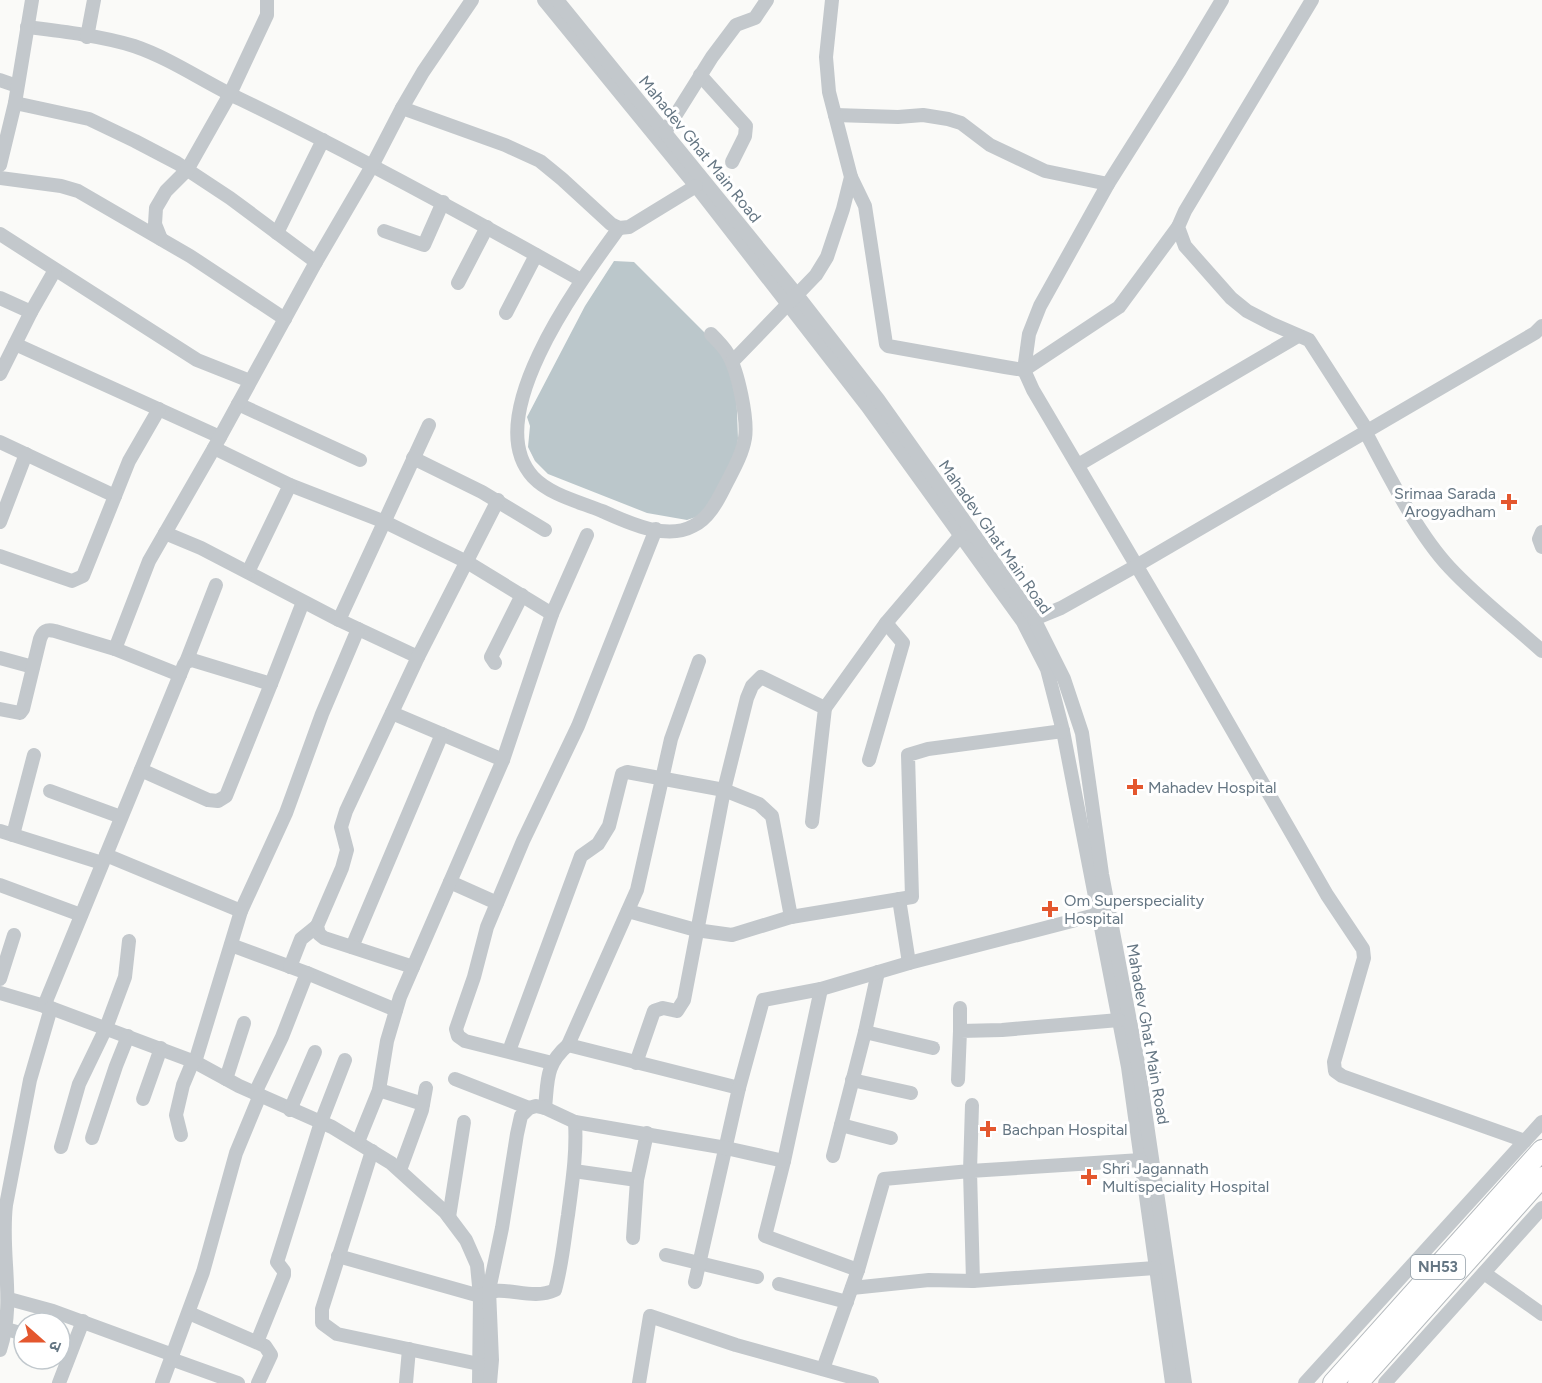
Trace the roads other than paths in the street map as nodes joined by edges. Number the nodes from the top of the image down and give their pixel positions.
1 (32, 0) edge
2 (94, 0) edge
3 (267, 0) edge
4 (472, 0) edge
5 (544, 0) edge
6 (557, 0) edge
7 (767, 0) edge
8 (832, 0) edge
9 (1222, 0) edge
10 (1312, 0) edge
11 (27, 27) junction
12 (87, 37) junction
13 (700, 75) junction
14 (0, 80) edge
15 (17, 86) junction
16 (230, 94) junction
17 (15, 104) junction
18 (402, 108) junction
19 (835, 115) junction
20 (665, 132) junction
21 (323, 140) junction
22 (1, 157) edge
23 (732, 162) dead end
24 (372, 166) junction
25 (187, 170) junction
26 (851, 177) junction
27 (0, 178) edge
28 (1108, 184) junction
29 (696, 186) junction
30 (443, 202) junction
31 (487, 227) junction
32 (1178, 227) junction
33 (619, 228) junction
34 (384, 231) dead end
35 (278, 233) junction
36 (0, 234) edge
37 (161, 239) junction
38 (536, 255) junction
39 (316, 262) junction
40 (55, 270) junction
41 (581, 280) junction
42 (458, 283) dead end
43 (0, 298) edge
44 (792, 300) junction
45 (31, 312) junction
46 (506, 313) dead end
47 (285, 318) junction
48 (1542, 326) edge
49 (711, 334) dead end
50 (1298, 336) junction
51 (15, 344) junction
52 (732, 362) junction
53 (1024, 370) junction
54 (0, 374) edge
55 (250, 381) junction
56 (238, 404) junction
57 (159, 409) junction
58 (429, 424) dead end
59 (1366, 431) junction
60 (0, 442) edge
61 (217, 443) junction
62 (26, 454) junction
63 (413, 459) junction
64 (360, 460) dead end
65 (1078, 465) junction
66 (290, 485) junction
67 (115, 496) junction
68 (498, 500) junction
69 (0, 522) edge
70 (385, 522) junction
71 (656, 529) junction
72 (545, 530) dead end
73 (1542, 532) edge
74 (165, 533) junction
75 (587, 535) dead end
76 (961, 536) junction
77 (1542, 547) edge
78 (0, 556) edge
79 (467, 562) junction
80 (1136, 566) junction
81 (248, 572) junction
82 (216, 585) dead end
83 (522, 595) junction
84 (303, 602) junction
85 (552, 614) junction
86 (1034, 619) junction
87 (339, 620) junction
88 (886, 623) junction
89 (358, 629) junction
90 (1541, 648) edge
91 (115, 649) junction
92 (418, 657) junction
93 (0, 658) edge
94 (699, 661) dead end
95 (186, 662) junction
96 (495, 663) dead end
97 (33, 667) junction
98 (180, 675) junction
99 (271, 684) junction
100 (825, 708) junction
101 (0, 709) edge
102 (392, 713) junction
103 (1063, 731) junction
104 (442, 734) junction
105 (34, 755) dead end
106 (503, 760) junction
107 (869, 760) dead end
108 (141, 771) junction
109 (663, 777) junction
110 (724, 790) junction
111 (50, 791) dead end
112 (121, 817) junction
113 (812, 822) dead end
114 (7, 832) edge
115 (104, 859) junction
116 (450, 882) junction
117 (0, 885) edge
118 (899, 899) junction
119 (497, 903) junction
120 (242, 911) junction
121 (628, 911) junction
122 (1099, 914) junction
123 (81, 915) junction
124 (794, 916) junction
125 (317, 927) junction
126 (696, 930) junction
127 (14, 935) dead end
128 (129, 941) dead end
129 (231, 945) junction
130 (352, 947) junction
131 (909, 963) junction
132 (290, 967) junction
133 (413, 967) junction
134 (878, 972) junction
135 (307, 973) junction
136 (0, 979) edge
137 (821, 988) junction
138 (0, 993) edge
139 (48, 1007) junction
140 (960, 1008) dead end
141 (396, 1010) junction
142 (1119, 1020) junction
143 (244, 1023) dead end
144 (106, 1028) junction
145 (960, 1030) junction
146 (865, 1032) junction
147 (128, 1036) junction
148 (568, 1046) junction
149 (161, 1048) junction
150 (933, 1048) dead end
151 (315, 1052) dead end
152 (509, 1052) junction
153 (345, 1060) dead end
154 (194, 1061) junction
155 (552, 1063) junction
156 (636, 1063) junction
157 (226, 1079) junction
158 (454, 1079) dead end
159 (852, 1080) junction
160 (957, 1080) dead end
161 (426, 1088) dead end
162 (739, 1088) junction
163 (379, 1090) junction
164 (911, 1093) dead end
165 (258, 1094) junction
166 (143, 1099) dead end
167 (423, 1104) junction
168 (972, 1105) dead end
169 (529, 1108) junction
170 (545, 1108) junction
171 (290, 1110) junction
172 (321, 1122) junction
173 (464, 1122) dead end
174 (575, 1122) junction
175 (1542, 1122) edge
176 (841, 1125) junction
177 (647, 1133) junction
178 (181, 1135) dead end
179 (92, 1138) dead end
180 (891, 1138) dead end
181 (358, 1142) junction
182 (1533, 1146) edge
183 (61, 1147) dead end
184 (726, 1148) junction
185 (372, 1151) junction
186 (833, 1156) dead end
187 (1141, 1160) junction
188 (784, 1161) junction
189 (400, 1170) junction
190 (574, 1171) junction
191 (970, 1171) junction
192 (1542, 1177) edge
193 (637, 1180) junction
194 (3, 1203) edge
195 (1540, 1214) edge
196 (449, 1217) junction
197 (633, 1238) dead end
198 (666, 1255) dead end
199 (338, 1256) junction
200 (700, 1264) junction
201 (1155, 1268) junction
202 (858, 1270) junction
203 (1484, 1273) junction
204 (757, 1277) dead end
205 (973, 1281) junction
206 (695, 1282) dead end
207 (779, 1284) dead end
208 (852, 1288) junction
209 (484, 1293) junction
210 (9, 1299) junction
211 (847, 1302) junction
212 (189, 1312) junction
213 (1542, 1314) edge
214 (82, 1322) junction
215 (4, 1323) edge
216 (72, 1339) edge
217 (257, 1342) junction
218 (409, 1349) junction
219 (0, 1350) edge
220 (172, 1357) junction
221 (479, 1364) junction
222 (823, 1369) junction
223 (162, 1383) edge
224 (238, 1383) edge
225 (258, 1383) edge
226 (406, 1383) edge
227 (479, 1383) edge
228 (490, 1383) edge
229 (639, 1383) edge
230 (872, 1383) edge
231 (1172, 1383) edge
232 (1185, 1383) edge
233 (1305, 1383) edge
234 (1333, 1383) edge
235 (1358, 1383) edge
236 (1385, 1383) edge

1 - 11 street
2 - 12 street
3 - 16 street
4 - 18 street
5 - 29 street
6 - 20 street, Mahadev Ghat Main Road
7 - 13 street
8 - 19 street
9 - 28 street
10 - 32 street
11 - 12 street
11 - 15 street
12 - 16 street
13 - 20 street
13 - 23 street
14 - 15 street
15 - 17 street
16 - 21 street
16 - 25 street
17 - 22 street
17 - 25 street
18 - 24 street
18 - 33 street
19 - 26 street
19 - 28 street
20 - 44 street, Mahadev Ghat Main Road
21 - 24 street
21 - 35 street
24 - 30 street
24 - 39 street
25 - 35 street
25 - 37 street
26 - 44 street
26 - 53 street
27 - 37 street
28 - 53 street
29 - 33 street
29 - 44 street
30 - 31 street
30 - 34 street
31 - 38 street
31 - 42 street
32 - 50 street
32 - 53 street
33 - 41 street
35 - 39 street
36 - 40 street
37 - 47 street
38 - 41 street
38 - 46 street
39 - 47 street
40 - 45 street
40 - 55 street
41 - 71 street
43 - 45 street
44 - 52 street
44 - 76 street
44 - 86 street, Mahadev Ghat Main Road
45 - 51 street
47 - 55 street
48 - 59 street
49 - 52 street
50 - 59 street
50 - 65 street
51 - 54 street
51 - 57 street
52 - 71 street
53 - 65 street
55 - 56 street
56 - 61 street
56 - 64 street
57 - 61 street
57 - 67 street
58 - 63 street
59 - 80 street
59 - 90 street
60 - 62 street
61 - 66 street
61 - 74 street
62 - 67 street
62 - 69 street
63 - 68 street
63 - 70 street
65 - 80 street
66 - 70 street
66 - 81 street
67 - 78 street
68 - 72 street
68 - 79 street
70 - 79 street
70 - 87 street
71 - 119 street
73 - 77 street
74 - 81 street
74 - 91 street
75 - 85 street
76 - 88 street
76 - 103 street
79 - 83 street
79 - 92 street
80 - 86 street
80 - 182 street
81 - 84 street
82 - 95 street
83 - 85 street
83 - 96 street
84 - 87 street
84 - 99 street
85 - 106 street
86 - 232 street, Mahadev Ghat Main Road
87 - 89 street
88 - 100 street
88 - 107 street
89 - 92 street
89 - 120 street
91 - 97 street
91 - 98 street
92 - 102 street
93 - 97 street
94 - 109 street
95 - 98 street
95 - 99 street
97 - 101 street
98 - 108 street
99 - 108 street
100 - 110 street
100 - 113 street
102 - 104 street
102 - 125 street
103 - 118 street
103 - 122 street
104 - 106 street
104 - 130 street
105 - 114 street
106 - 116 street
108 - 112 street
109 - 110 street
109 - 121 street
109 - 152 street
110 - 124 street
110 - 126 street
111 - 112 street
112 - 115 street
114 - 115 street
115 - 120 street
115 - 123 street
116 - 119 street
116 - 133 street
117 - 123 street
118 - 124 street
118 - 131 street
119 - 152 street
120 - 129 street
121 - 126 street
121 - 148 street
122 - 131 street
122 - 142 street
123 - 139 street
124 - 126 street
125 - 130 street
125 - 132 street
126 - 156 street
127 - 136 street
128 - 144 street
129 - 132 street
129 - 154 street
130 - 133 street
131 - 134 street
132 - 135 street
133 - 141 street
134 - 137 street
134 - 146 street
135 - 141 street
135 - 165 street
137 - 162 street
137 - 188 street
138 - 139 street
139 - 144 street
139 - 194 street
140 - 145 street
141 - 163 street
142 - 145 street
142 - 187 street
143 - 157 street
144 - 147 street
144 - 183 street
145 - 160 street
146 - 150 street
146 - 159 street
147 - 149 street
147 - 179 street
148 - 155 street
148 - 156 street
149 - 154 street
149 - 166 street
151 - 171 street
152 - 155 street
153 - 172 street
154 - 157 street
154 - 178 street
155 - 170 street
156 - 162 street
157 - 165 street
158 - 169 street
159 - 164 street
159 - 176 street
161 - 167 street
162 - 184 street
163 - 167 street
163 - 181 street
165 - 171 street
165 - 212 street
167 - 189 street
168 - 191 street
169 - 170 street
169 - 209 street
170 - 174 street
171 - 172 street
172 - 181 street
172 - 217 street
173 - 196 street
174 - 177 street
174 - 190 street
175 - 182 street
176 - 180 street
176 - 186 street
177 - 184 street
177 - 193 street
181 - 185 street
182 - 233 street
182 - 234 highway, NH53
184 - 188 street
184 - 200 street
185 - 189 street
185 - 199 street
187 - 191 street
187 - 201 street
188 - 202 street
189 - 196 street
190 - 193 street
190 - 209 street
191 - 202 street
191 - 205 street
192 - 235 highway, NH53
193 - 197 street
194 - 210 street
195 - 203 street
196 - 209 street
198 - 200 street
199 - 209 street
199 - 218 street
200 - 204 street
200 - 206 street
201 - 205 street
201 - 231 street
202 - 208 street
203 - 213 street
203 - 236 street
205 - 208 street
207 - 211 street
208 - 211 street
209 - 221 street
209 - 228 street
210 - 214 street
210 - 215 street
211 - 222 street
212 - 217 street
212 - 220 street
214 - 216 street
214 - 220 street
215 - 219 street
217 - 225 street
218 - 221 street
218 - 226 street
220 - 223 street
220 - 224 street
221 - 227 street
222 - 229 street
222 - 230 street

